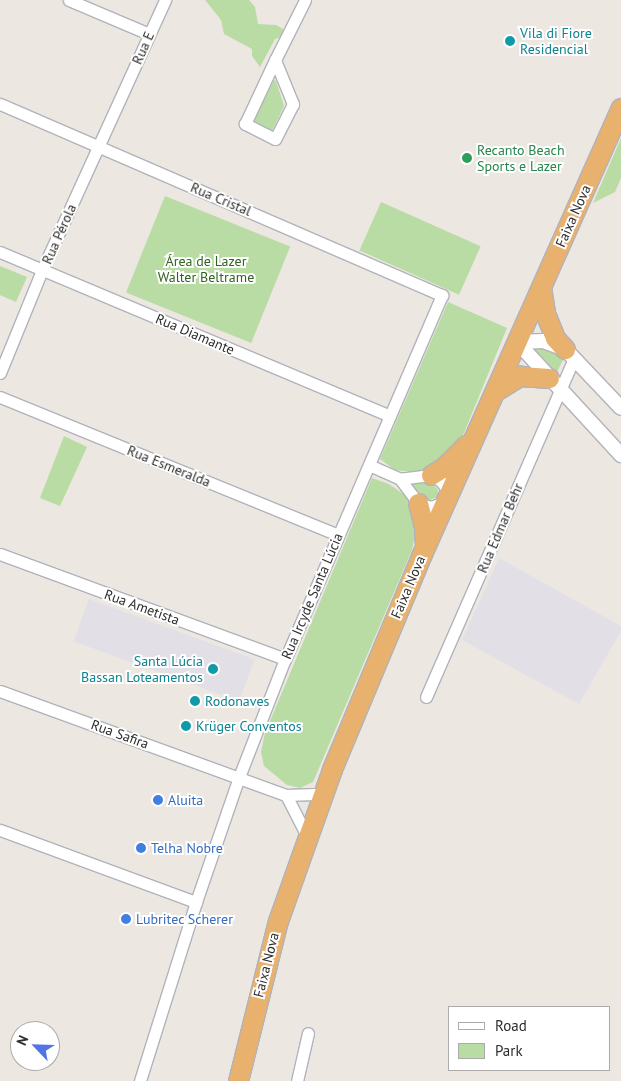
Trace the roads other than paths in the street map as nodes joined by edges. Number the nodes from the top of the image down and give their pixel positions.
1 (69, 0) edge
2 (165, 0) edge
3 (305, 0) edge
4 (150, 34) junction
5 (275, 60) junction
6 (121, 96) joint
7 (0, 104) edge
8 (621, 108) edge
9 (99, 146) junction
10 (0, 252) edge
11 (42, 270) junction
12 (541, 287) junction
13 (442, 295) joint
14 (517, 342) junction
15 (570, 354) junction
16 (0, 373) edge
17 (554, 384) junction
18 (494, 392) junction
19 (0, 397) edge
20 (621, 408) edge
21 (390, 416) junction
22 (475, 435) junction
23 (621, 455) edge
24 (369, 465) junction
25 (431, 475) junction
26 (400, 479) junction
27 (447, 499) junction
28 (418, 504) junction
29 (338, 535) junction
30 (425, 547) junction
31 (0, 554) edge
32 (285, 660) junction
33 (0, 691) edge
34 (426, 697) dead end
35 (239, 777) junction
36 (322, 794) junction
37 (286, 795) junction
38 (0, 830) edge
39 (306, 836) junction
40 (196, 902) junction
41 (308, 1033) dead end
42 (140, 1081) edge
43 (238, 1081) edge
44 (298, 1081) edge

1 - 4 street
2 - 4 street, Rua E
3 - 5 street
4 - 6 street, Rua E
5 - 5 street
6 - 9 street, Rua Pérola
7 - 9 street, Rua Cristal
8 - 12 highway, Faixa Nova
9 - 11 street, Rua Pérola
9 - 13 street, Rua Cristal
10 - 11 street, Rua Diamante
11 - 16 street, Rua Pérola
11 - 21 street, Rua Diamante
12 - 14 highway, Faixa Nova
12 - 15 highway
13 - 21 street, Rua Ircyde Santa Lúcia
14 - 15 street
14 - 17 street
14 - 18 highway, Faixa Nova
15 - 17 street, Rua Edmar Behr
15 - 20 street
17 - 18 highway
17 - 23 street
17 - 34 street, Rua Edmar Behr
18 - 22 highway, Faixa Nova
19 - 29 street, Rua Esmeralda
21 - 24 street, Rua Ircyde Santa Lúcia
22 - 25 highway
22 - 27 highway, Faixa Nova
24 - 26 street
24 - 29 street, Rua Ircyde Santa Lúcia
25 - 26 street
25 - 27 street
26 - 28 street
27 - 28 street
27 - 30 highway, Faixa Nova
28 - 30 highway
29 - 32 street, Rua Ircyde Santa Lúcia
30 - 36 highway, Faixa Nova
31 - 32 street, Rua Ametista
32 - 35 street, Rua Ircyde Santa Lúcia
33 - 35 street, Rua Safira
35 - 37 street, Rua Safira
35 - 40 street, Rua Ircyde Santa Lúcia
36 - 37 street
36 - 39 highway, Faixa Nova
37 - 39 street
38 - 40 street
39 - 43 highway, Faixa Nova
40 - 42 street, Rua Ircyde Santa Lúcia
41 - 44 street

